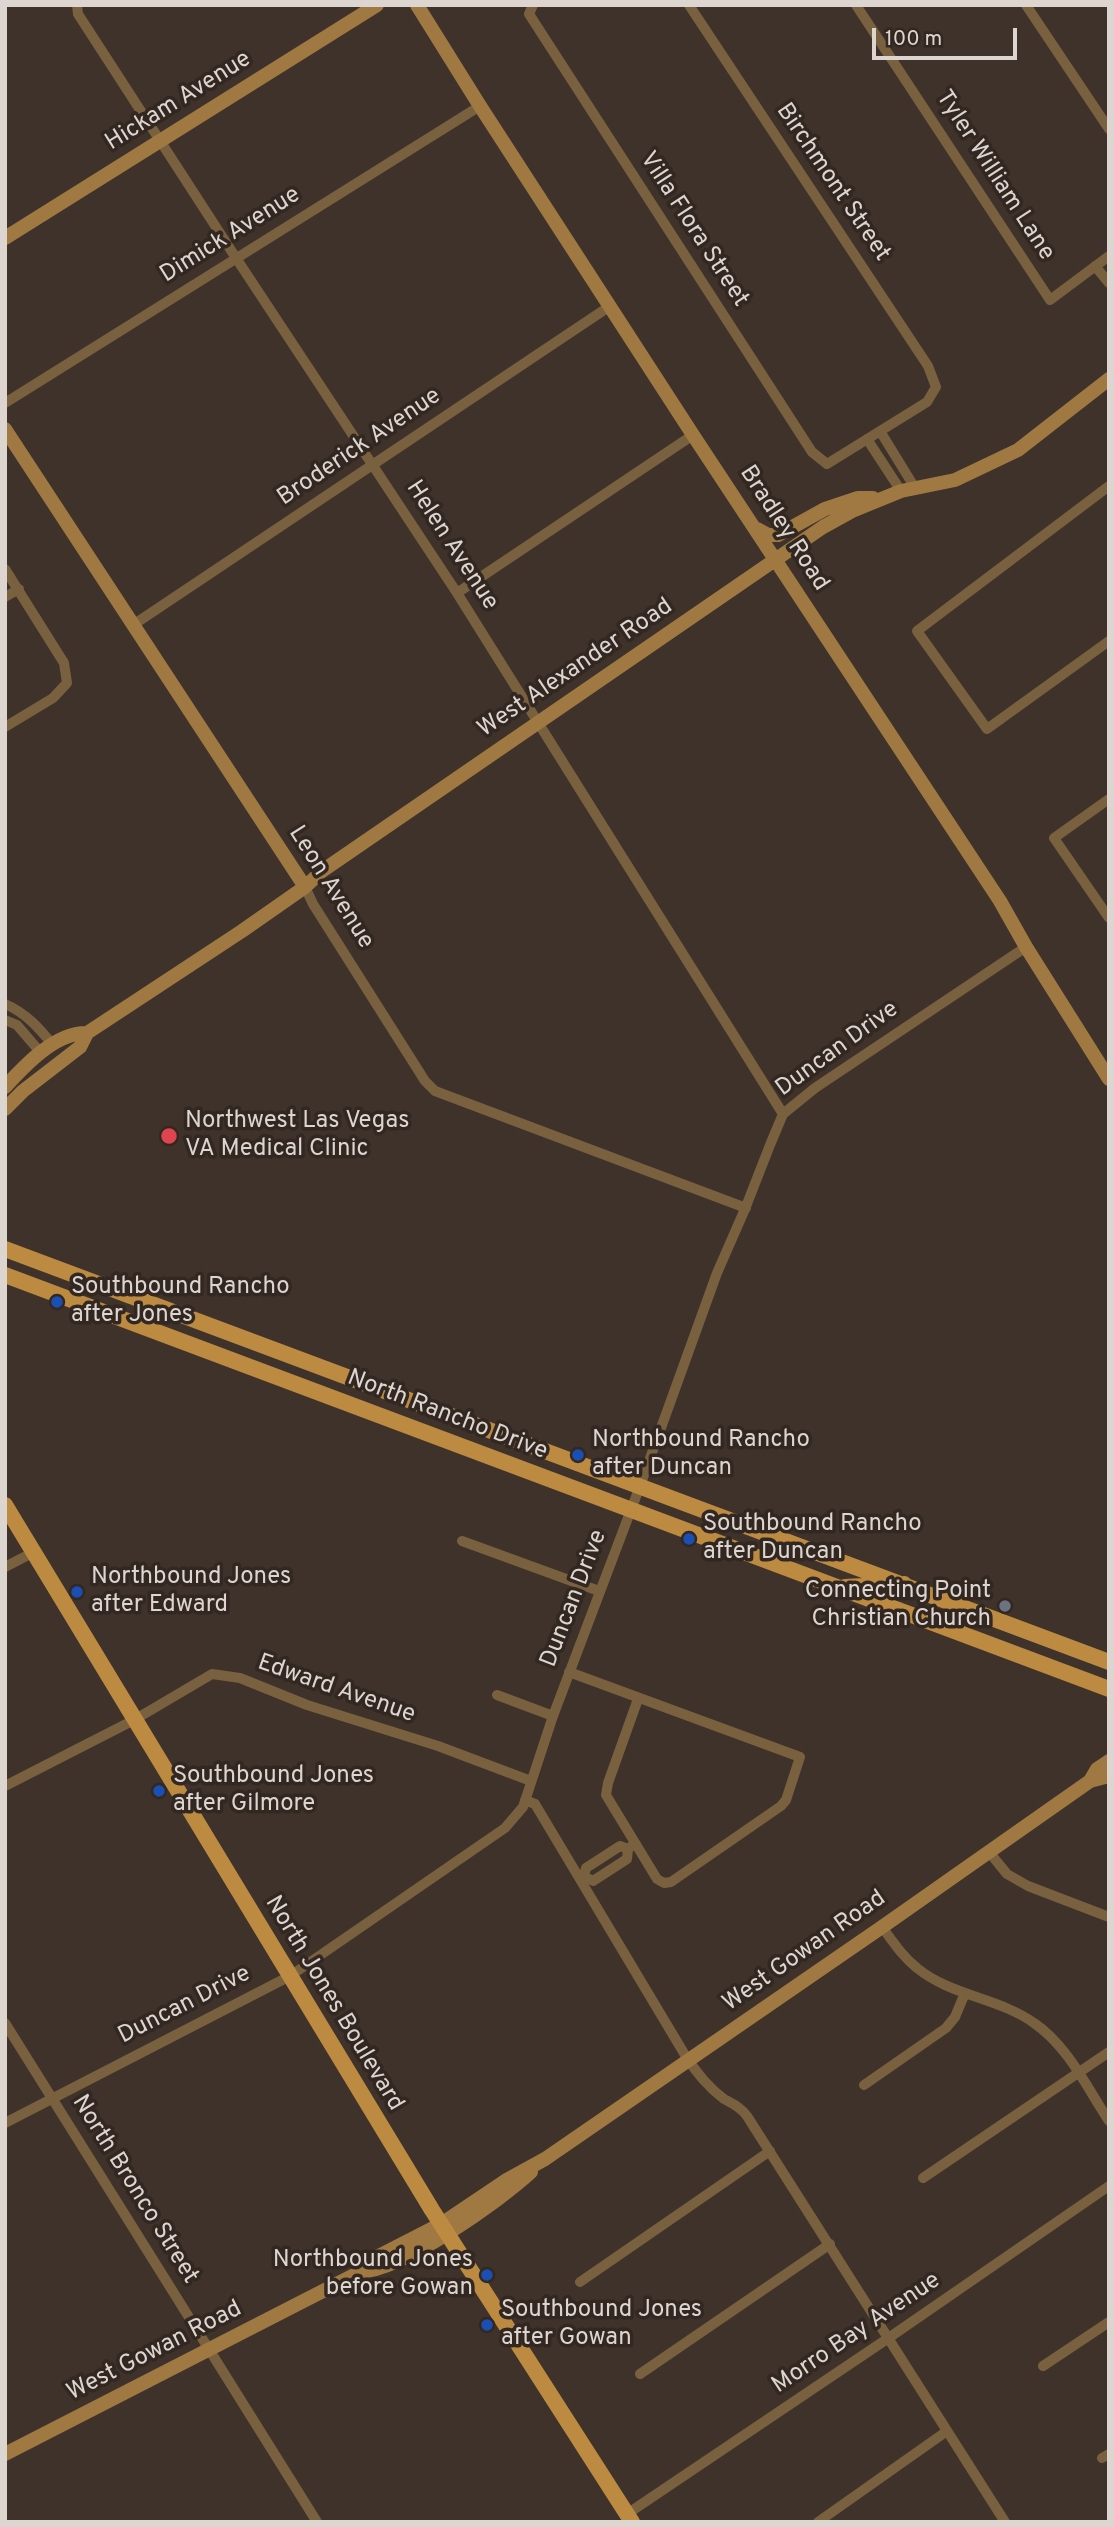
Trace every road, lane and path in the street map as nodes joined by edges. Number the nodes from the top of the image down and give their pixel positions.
1 (77, 5) edge
2 (377, 5) edge
3 (417, 5) edge
4 (689, 5) edge
5 (856, 5) edge
6 (1026, 5) edge
7 (531, 10) edge
8 (480, 106) junction
9 (1109, 129) edge
10 (159, 140) junction
11 (5, 238) edge
12 (236, 258) junction
13 (1108, 259) edge
14 (1096, 266) junction
15 (1109, 283) edge
16 (610, 306) junction
17 (1109, 379) edge
18 (5, 403) edge
19 (5, 429) edge
20 (880, 431) junction
21 (694, 435) junction
22 (867, 439) junction
23 (372, 464) junction
24 (1109, 486) edge
25 (908, 490) junction
26 (885, 498) junction
27 (756, 529) junction
28 (777, 560) junction
29 (5, 569) edge
30 (19, 589) junction
31 (457, 593) junction
32 (5, 597) edge
33 (133, 625) junction
34 (1109, 641) edge
35 (537, 723) junction
36 (5, 727) edge
37 (1109, 799) edge
38 (305, 887) junction
39 (1109, 918) edge
40 (1026, 947) junction
41 (5, 1004) edge
42 (5, 1020) edge
43 (87, 1032) junction
44 (47, 1049) junction
45 (1103, 1057) edge
46 (1109, 1079) edge
47 (5, 1087) edge
48 (5, 1108) edge
49 (783, 1114) junction
50 (746, 1208) junction
51 (5, 1249) edge
52 (5, 1275) edge
53 (640, 1486) junction
54 (5, 1505) edge
55 (631, 1509) junction
56 (462, 1541) dead end
57 (34, 1552) junction
58 (5, 1567) edge
59 (904, 1584) junction
60 (839, 1588) junction
61 (599, 1591) junction
62 (938, 1598) junction
63 (919, 1618) junction
64 (1109, 1662) edge
65 (569, 1672) junction
66 (1109, 1689) edge
67 (497, 1695) dead end
68 (638, 1699) junction
69 (553, 1716) junction
70 (134, 1720) junction
71 (1109, 1761) edge
72 (1109, 1776) edge
73 (531, 1781) junction
74 (1090, 1781) junction
75 (5, 1786) edge
76 (526, 1800) junction
77 (631, 1846) junction
78 (989, 1852) junction
79 (582, 1878) junction
80 (1109, 1917) edge
81 (882, 1927) junction
82 (289, 1976) junction
83 (965, 1993) junction
84 (5, 2023) edge
85 (1109, 2052) edge
86 (688, 2060) junction
87 (1077, 2072) junction
88 (864, 2085) dead end
89 (52, 2098) junction
90 (1109, 2122) edge
91 (5, 2123) edge
92 (770, 2151) junction
93 (923, 2178) dead end
94 (1109, 2186) edge
95 (444, 2229) junction
96 (830, 2244) junction
97 (580, 2282) dead end
98 (1109, 2322) edge
99 (890, 2337) junction
100 (209, 2350) junction
101 (1043, 2366) dead end
102 (640, 2374) dead end
103 (947, 2431) junction
104 (5, 2454) edge
105 (629, 2518) edge
106 (317, 2522) edge
107 (818, 2522) edge
108 (1005, 2522) edge

1 - 10 street, Helen Avenue
2 - 10 street, Hickam Avenue
3 - 8 street, Bradley Road
4 - 20 street, Birchmont Street
5 - 14 street, Tyler William Lane
6 - 9 street
7 - 22 street, Villa Flora Street
8 - 12 street, Dimick Avenue
8 - 16 street, Bradley Road
10 - 11 street, Hickam Avenue
10 - 12 street, Helen Avenue
12 - 18 street, Dimick Avenue
12 - 23 street, Helen Avenue
13 - 14 street
14 - 15 street
16 - 21 street, Bradley Road
16 - 23 street, Broderick Avenue
17 - 25 street, West Alexander Road
19 - 33 street, Leon Avenue
20 - 22 street
20 - 25 street
21 - 27 street, Bradley Road
21 - 31 street
22 - 25 street
23 - 31 street, Helen Avenue
23 - 33 street, Broderick Avenue
24 - 34 street
25 - 26 street, West Alexander Road
26 - 27 street
26 - 28 street, West Alexander Road
27 - 28 street, Bradley Road
28 - 35 street, West Alexander Road
28 - 40 street, Bradley Road
29 - 30 street
30 - 32 street
30 - 36 street
31 - 35 street, Helen Avenue
33 - 38 street, Leon Avenue
35 - 38 street, West Alexander Road
35 - 49 street, Helen Avenue
37 - 39 street
38 - 43 street, West Alexander Road
38 - 50 street, Leon Avenue
40 - 45 street, Bradley Road
40 - 49 street, Duncan Drive
41 - 44 street
42 - 44 street
43 - 44 street, West Alexander Road
43 - 48 street, West Alexander Road
44 - 47 street, West Alexander Road
45 - 46 street, Bradley Road
49 - 50 street, Duncan Drive
50 - 53 street, Duncan Drive
51 - 53 main road, North Rancho Drive
52 - 55 main road, North Rancho Drive
53 - 55 street, Duncan Drive
53 - 59 main road, North Rancho Drive
54 - 57 main road, North Jones Boulevard
55 - 60 main road, North Rancho Drive
55 - 61 street, Duncan Drive
56 - 61 street
57 - 58 street
57 - 70 main road, North Jones Boulevard
59 - 60 main road
59 - 62 main road, North Rancho Drive
60 - 63 main road, North Rancho Drive
61 - 65 street, Duncan Drive
62 - 63 main road
62 - 64 main road, North Rancho Drive
63 - 66 main road, North Rancho Drive
65 - 68 street
65 - 69 street, Duncan Drive
67 - 69 street
68 - 77 street
68 - 77 street
69 - 73 street, Duncan Drive
70 - 73 street, Edward Avenue
70 - 75 street, Edward Avenue
70 - 82 main road, North Jones Boulevard
71 - 74 street, West Gowan Road
72 - 74 street, West Gowan Road
73 - 76 street, Duncan Drive
74 - 78 street, West Gowan Road
76 - 79 street
76 - 82 street, Duncan Drive
77 - 79 street
78 - 80 street
78 - 81 street, West Gowan Road
79 - 86 street
81 - 83 street
81 - 86 street, West Gowan Road
82 - 89 street, Duncan Drive
82 - 95 main road, North Jones Boulevard
83 - 87 street
83 - 88 street
84 - 89 street, North Bronco Street
85 - 87 street
86 - 92 street
86 - 95 street, West Gowan Road
87 - 90 street
87 - 93 street
89 - 91 street, Duncan Drive
89 - 100 street, North Bronco Street
92 - 96 street
92 - 97 street
94 - 99 street, Morro Bay Avenue
95 - 100 street, West Gowan Road
95 - 105 main road, North Jones Boulevard
96 - 99 street
96 - 102 street
98 - 101 street
99 - 103 street
99 - 105 street, Morro Bay Avenue
100 - 104 street, West Gowan Road
100 - 106 street, North Bronco Street
103 - 107 street
103 - 108 street

